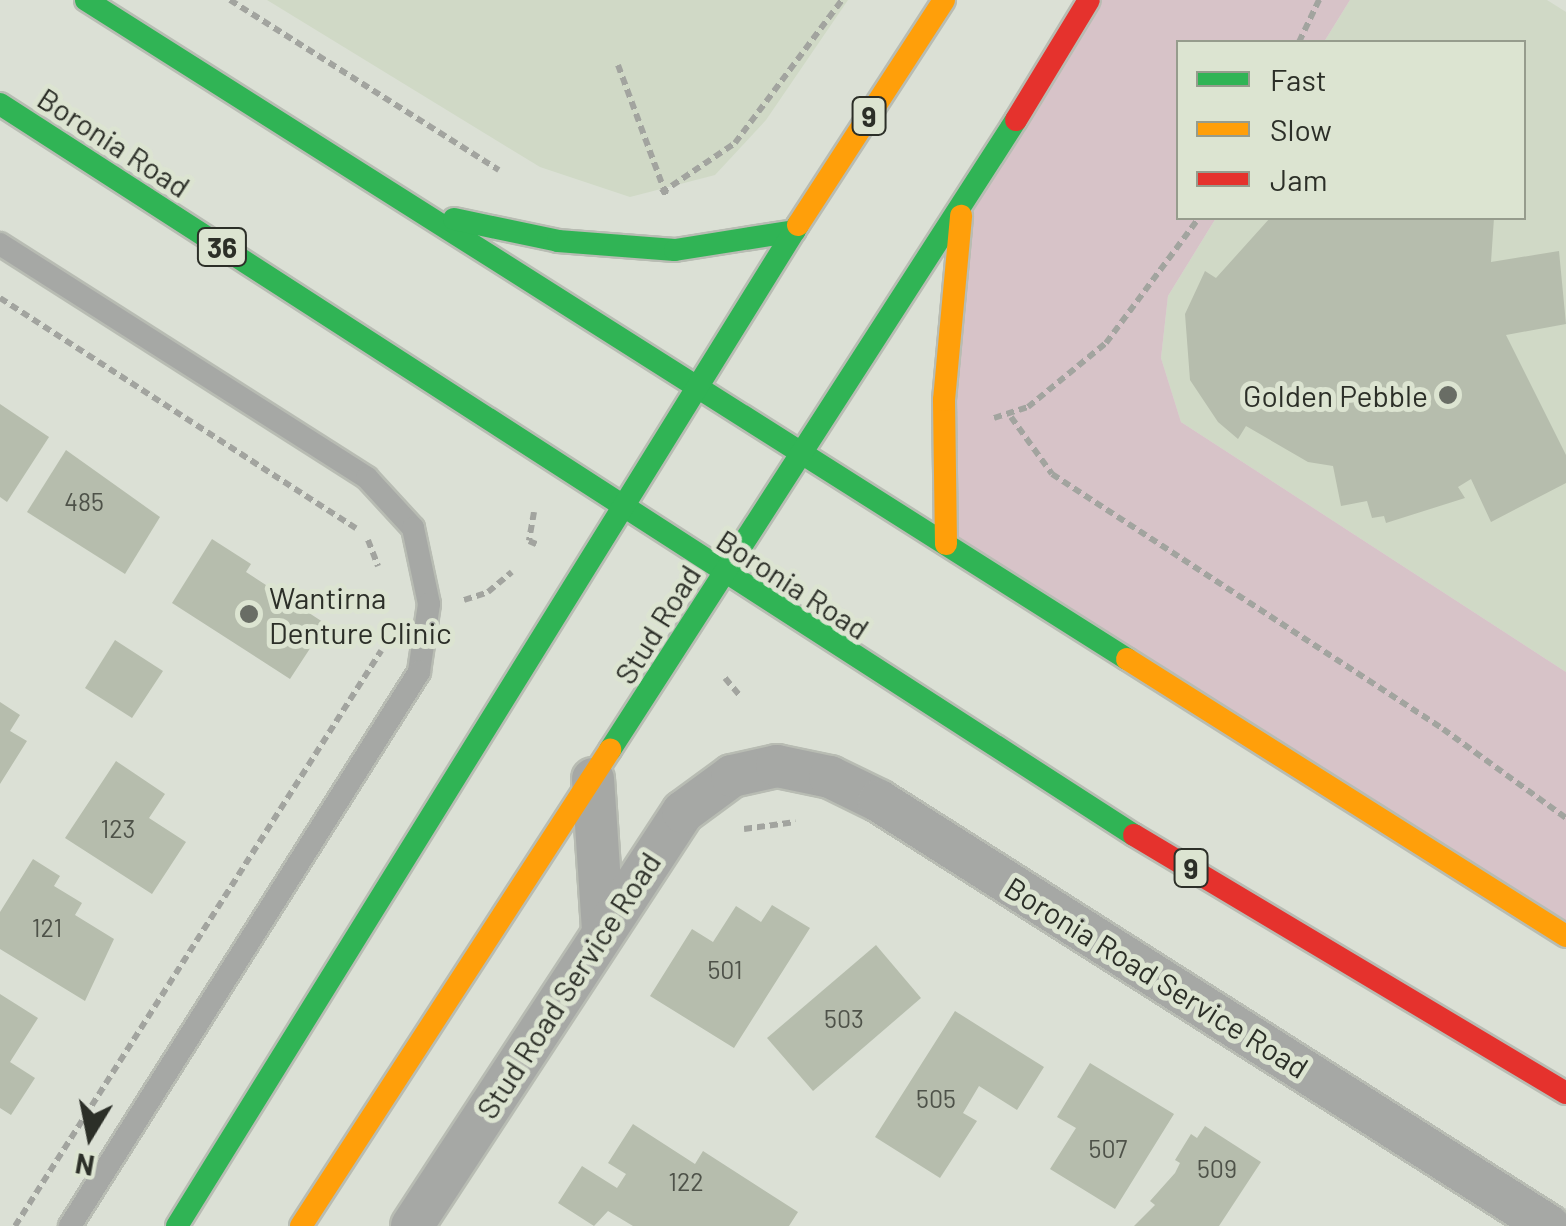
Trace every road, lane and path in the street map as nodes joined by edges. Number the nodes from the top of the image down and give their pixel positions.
1 (86, 0) edge
2 (230, 0) edge
3 (842, 0) edge
4 (944, 0) edge
5 (1090, 0) edge
6 (1319, 0) edge
7 (1300, 40) edge
8 (618, 65) dead end
9 (0, 104) edge
10 (509, 176) dead end
11 (665, 192) junction
12 (647, 194) dead end
13 (962, 208) junction
14 (422, 212) junction
15 (1198, 220) edge
16 (795, 231) junction
17 (0, 244) edge
18 (0, 298) edge
19 (695, 386) junction
20 (802, 453) junction
21 (619, 507) junction
22 (534, 511) dead end
23 (529, 541) junction
24 (946, 544) junction
25 (544, 549) dead end
26 (526, 551) dead end
27 (522, 561) dead end
28 (379, 570) dead end
29 (723, 575) junction
30 (454, 602) dead end
31 (385, 642) dead end
32 (724, 678) dead end
33 (740, 696) dead end
34 (750, 770) joint
35 (593, 779) junction
36 (1566, 818) edge
37 (603, 931) junction
38 (1566, 936) edge
39 (1566, 1093) edge
40 (14, 1226) edge
41 (70, 1226) edge
42 (176, 1226) edge
43 (301, 1226) edge
44 (412, 1226) edge
45 (1550, 1226) edge

1 - 14 main road
2 - 10 path
3 - 11 path
4 - 16 main road, 9
5 - 13 main road, Stud Road
6 - 7 path
8 - 11 path
9 - 21 main road, Boronia Road / 36
11 - 12 path
13 - 20 main road, Stud Road
13 - 24 main road
14 - 16 main road
14 - 19 main road
15 - 36 path
16 - 19 main road, 9
17 - 41 lane
18 - 28 path
19 - 20 main road
19 - 21 main road, 9
20 - 24 main road
20 - 29 main road, Stud Road
21 - 29 main road, Boronia Road / 9
21 - 42 main road
22 - 23 path
23 - 25 path
23 - 26 path
24 - 38 main road
27 - 30 path
29 - 35 main road, Stud Road
29 - 39 main road, Boronia Road / 9
31 - 40 path
32 - 33 path
34 - 37 street, Stud Road Service Road
34 - 45 street, Boronia Road Service Road
35 - 37 street
35 - 43 main road, Stud Road
37 - 44 street, Stud Road Service Road

